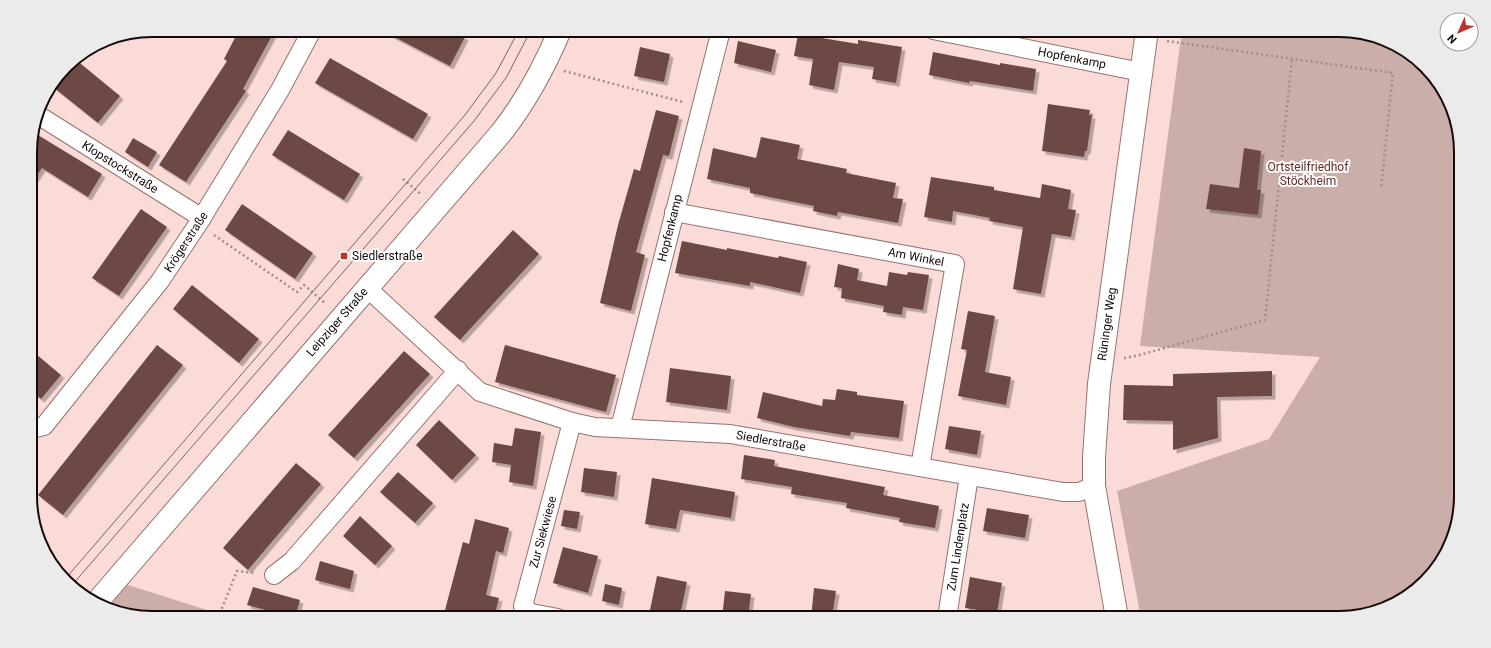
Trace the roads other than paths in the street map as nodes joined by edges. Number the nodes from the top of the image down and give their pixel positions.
1 (308, 37) edge
2 (557, 37) edge
3 (719, 37) edge
4 (968, 37) edge
5 (1146, 37) edge
6 (1141, 72) junction
7 (42, 119) edge
8 (674, 212) junction
9 (202, 218) junction
10 (367, 288) junction
11 (458, 370) junction
12 (572, 422) junction
13 (37, 428) edge
14 (620, 428) junction
15 (920, 467) junction
16 (969, 476) junction
17 (1094, 486) junction
18 (274, 575) road end
19 (100, 599) edge
20 (529, 611) edge
21 (948, 611) edge
22 (1116, 611) edge

1 - 9 street, Krögerstraße
2 - 10 street, Leipziger Straße
3 - 8 street, Hopfenkamp
4 - 6 street, Hopfenkamp
5 - 6 street, Rüninger Weg
6 - 17 street, Rüninger Weg
7 - 9 street, Klopstockstraße
8 - 14 street, Hopfenkamp
8 - 15 street, Am Winkel
9 - 13 street, Krögerstraße
10 - 11 street, Siedlerstraße
10 - 19 street, Leipziger Straße
11 - 12 street, Siedlerstraße
11 - 18 street
12 - 14 street, Siedlerstraße
12 - 20 street, Zur Siekwiese
14 - 15 street, Siedlerstraße
15 - 16 street, Siedlerstraße
16 - 17 street, Siedlerstraße
16 - 21 street, Zum Lindenplatz
17 - 22 street, Rüninger Weg

